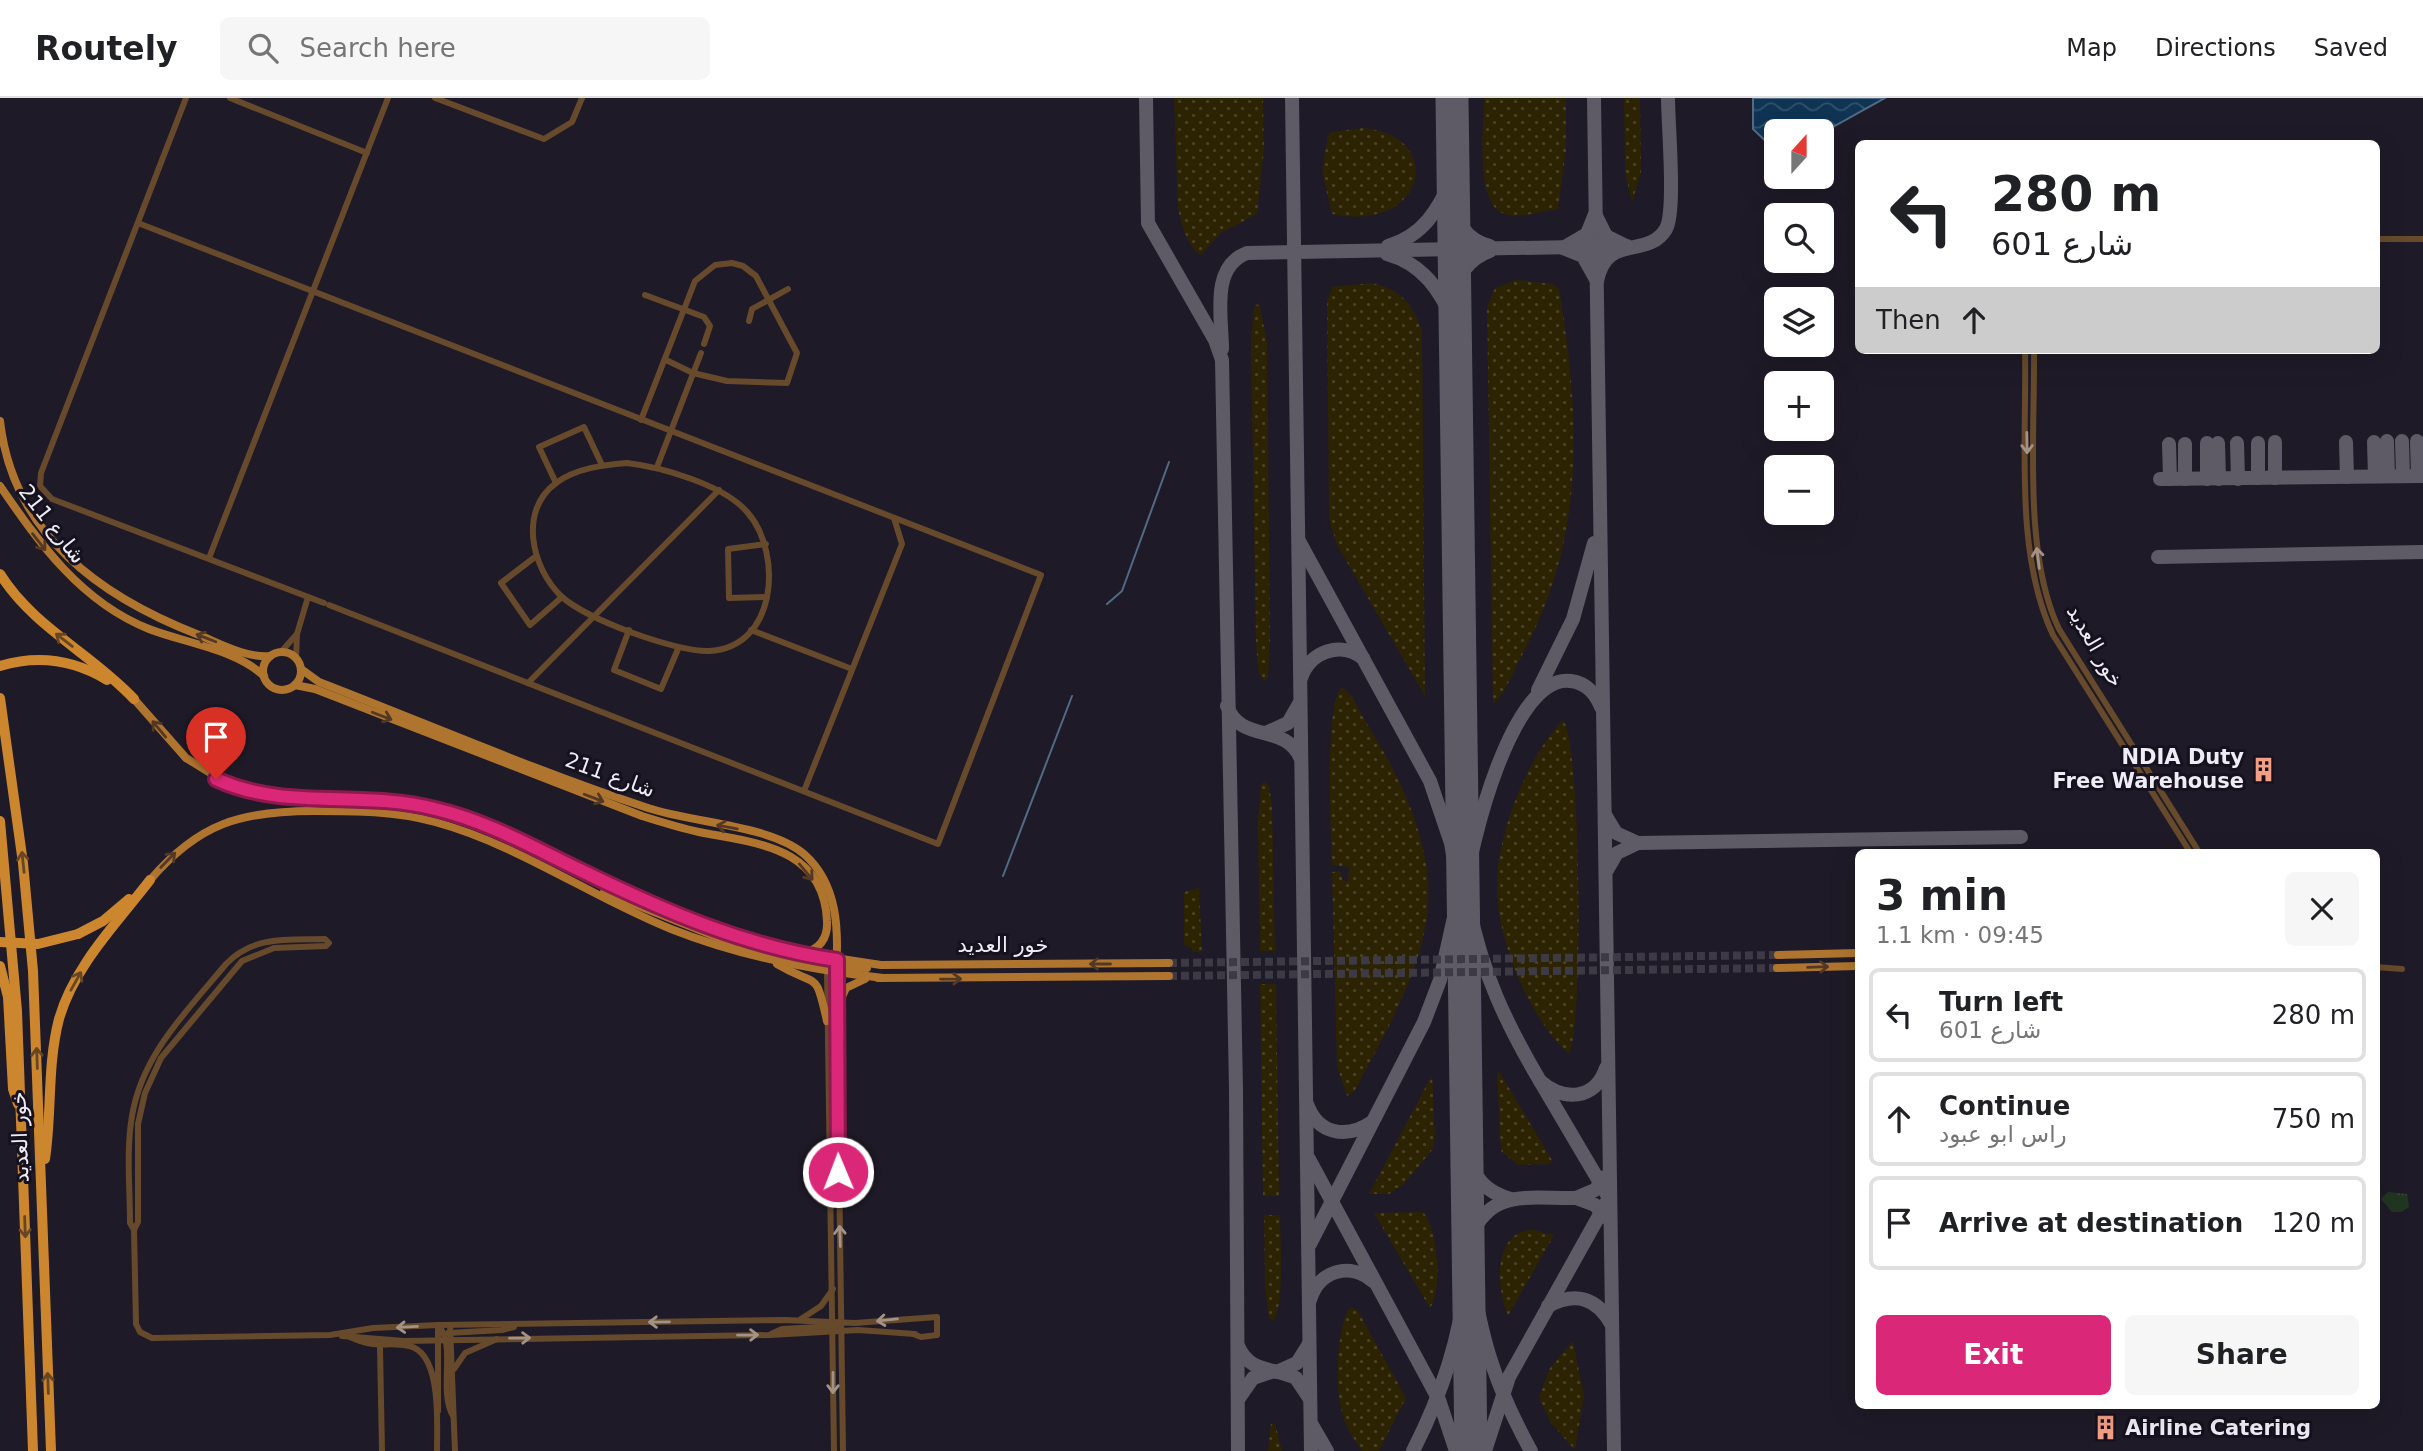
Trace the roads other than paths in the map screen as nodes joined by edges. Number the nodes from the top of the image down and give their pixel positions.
1 (186, 98) edge
2 (230, 98) edge
3 (388, 98) edge
4 (435, 98) edge
5 (582, 98) edge
6 (368, 153) junction
7 (138, 223) junction
8 (2380, 239) edge
9 (2423, 239) edge
10 (789, 289) dead end
11 (315, 293) junction
12 (645, 295) dead end
13 (769, 299) junction
14 (685, 310) junction
15 (749, 321) dead end
16 (704, 344) dead end
17 (701, 353) dead end
18 (2025, 354) edge
19 (2034, 354) edge
20 (666, 360) junction
21 (693, 373) junction
22 (641, 420) junction
23 (0, 421) edge
24 (670, 431) junction
25 (602, 465) junction
26 (657, 467) junction
27 (556, 483) junction
28 (0, 486) edge
29 (719, 491) junction
30 (894, 518) junction
31 (766, 544) junction
32 (535, 557) junction
33 (209, 558) junction
34 (0, 574) edge
35 (308, 597) junction
36 (562, 597) junction
37 (767, 597) junction
38 (595, 615) junction
39 (629, 630) junction
40 (751, 630) junction
41 (297, 634) junction
42 (678, 649) junction
43 (281, 652) junction
44 (270, 656) junction
45 (296, 659) junction
46 (0, 666) edge
47 (852, 668) junction
48 (301, 669) junction
49 (264, 676) junction
50 (528, 683) junction
51 (295, 685) junction
52 (0, 698) edge
53 (134, 699) junction
54 (804, 791) junction
55 (0, 821) edge
56 (2188, 849) edge
57 (2197, 849) edge
58 (150, 880) junction
59 (585, 886) junction
60 (0, 942) edge
61 (1855, 953) edge
62 (803, 954) junction
63 (1778, 955) tunnel mouth
64 (768, 960) junction
65 (1169, 963) tunnel mouth
66 (0, 966) edge
67 (1855, 966) edge
68 (834, 967) junction
69 (2380, 967) edge
70 (1777, 968) tunnel mouth
71 (2402, 969) dead end
72 (1169, 976) tunnel mouth
73 (883, 978) junction
74 (4, 1001) edge
75 (827, 1021) junction
76 (837, 1021) junction
77 (21, 1111) junction
78 (41, 1191) junction
79 (134, 1230) junction
80 (834, 1287) junction
81 (910, 1318) junction
82 (798, 1320) junction
83 (438, 1325) junction
84 (835, 1326) junction
85 (841, 1332) junction
86 (911, 1334) junction
87 (330, 1335) junction
88 (447, 1335) junction
89 (348, 1336) junction
90 (498, 1339) junction
91 (380, 1347) junction
92 (453, 1375) junction
93 (436, 1416) junction
94 (454, 1417) junction
95 (834, 1429) junction
96 (33, 1451) edge
97 (51, 1451) edge
98 (382, 1451) edge
99 (437, 1451) edge
100 (455, 1451) edge
101 (834, 1451) edge
102 (841, 1451) edge

1 - 7 street
2 - 6 street
3 - 6 street
4 - 5 street
6 - 11 street
7 - 11 street
7 - 33 street
8 - 9 street
10 - 13 street
11 - 22 street
11 - 33 street
12 - 14 street
13 - 14 street
13 - 15 street
13 - 21 street
14 - 16 street
14 - 20 street
17 - 21 street
18 -> 56 street, خور العديد
57 -> 19 street, خور العديد
20 - 21 street
20 - 22 street
21 - 24 street
22 - 24 street
44 -> 23 main road, شارع 211
24 - 26 street
24 - 30 street
25 - 26 street
25 - 27 street
25 - 27 street
26 - 29 street
27 - 32 street
28 -> 49 main road, شارع 211
29 - 31 street
29 - 38 street
30 - 47 street
30 - 54 street
31 - 37 street
31 - 37 street
32 - 36 street
32 - 36 street
33 - 35 street
53 -> 34 highway
35 - 41 street
35 - 50 street
36 - 38 street
37 - 40 street
38 - 39 street
38 - 50 street
39 - 42 street
39 - 42 street
40 - 42 street
40 - 47 street
41 - 43 street
41 - 45 street
43 - 44 main road
43 - 45 main road
44 - 49 main road
45 - 48 main road
46 - 53 highway
47 - 54 street
48 - 51 main road
68 -> 48 main road, شارع 211
49 - 51 main road
50 - 54 street
51 -> 62 main road, شارع 211
78 -> 52 highway, خور العديد
62 -> 53 main road
55 - 77 highway, خور العديد
58 -> 59 main road
58 - 60 highway, bridge
78 -> 58 highway
59 - 64 main road
59 - 68 main road
61 - 63 main road
62 - 68 main road
64 - 68 main road
64 - 75 main road
65 -> 68 main road, خور العديد
66 - 74 highway
70 -> 67 main road
68 - 73 main road
68 - 75 street
68 - 76 street
69 - 71 street
73 -> 72 main road
73 - 76 main road
74 - 77 highway
75 - 80 street
84 -> 76 street
77 -> 96 highway, خور العديد
97 -> 78 highway, خور العديد
79 - 79 street
79 - 87 street
80 - 82 street
80 - 84 street
81 -> 84 street
81 - 86 street
81 - 86 street
82 - 84 street
82 -> 88 street
83 -> 87 street
83 - 88 street
83 - 88 street
84 - 85 street
84 - 85 street
90 -> 84 street
84 -> 95 street
85 - 86 street
85 - 102 street
87 - 89 street
88 - 89 street
88 - 90 street
88 - 92 street
88 - 93 street
88 - 94 street
89 - 91 street
90 - 92 street
91 - 93 street
91 - 98 street
92 - 94 street
93 - 99 street
94 - 100 street
95 - 101 street
95 - 102 street

